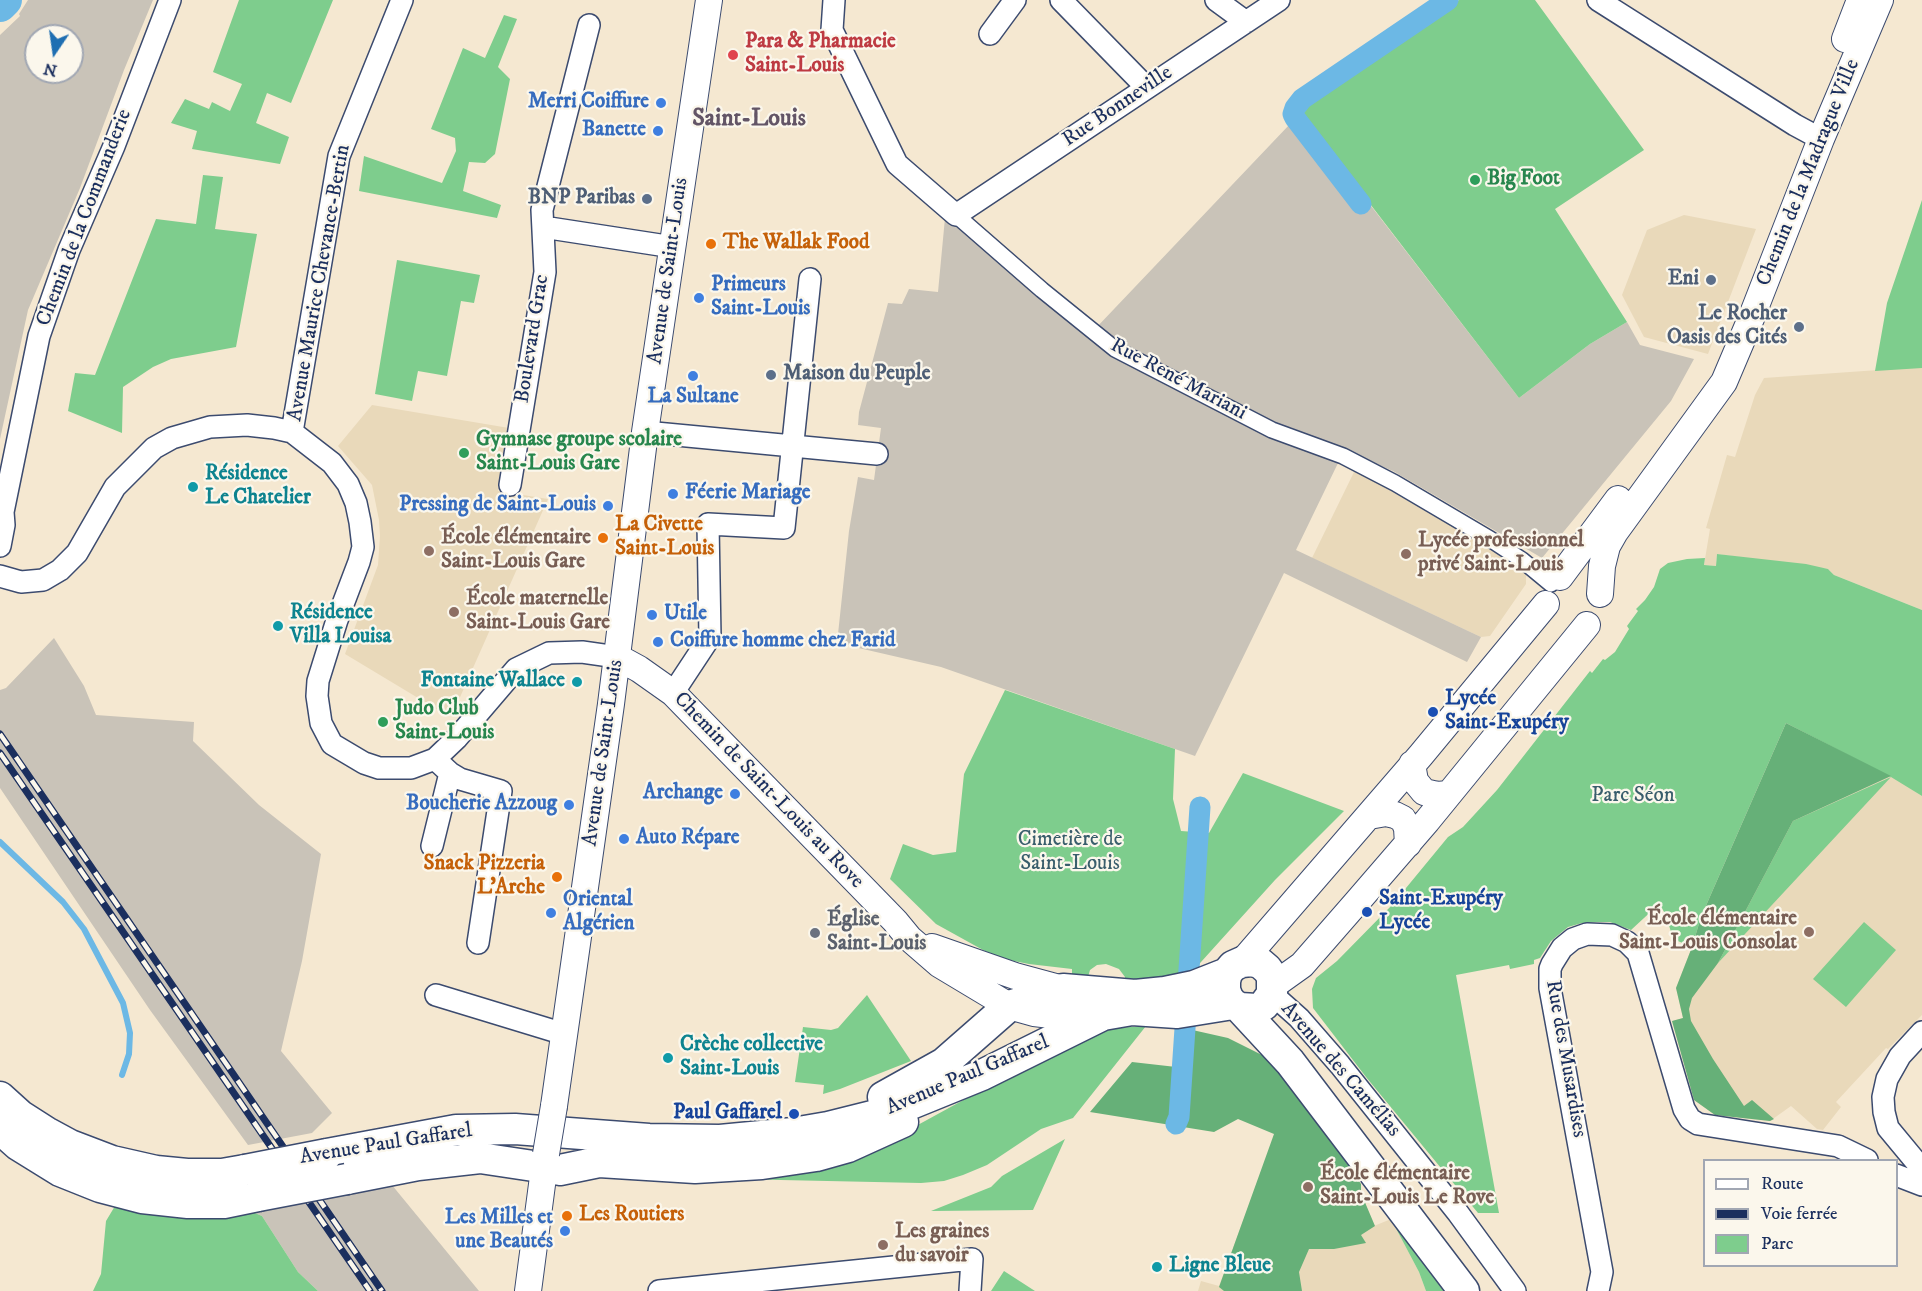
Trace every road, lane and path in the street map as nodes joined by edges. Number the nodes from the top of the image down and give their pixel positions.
1 (170, 0) edge
2 (402, 0) edge
3 (709, 0) edge
4 (834, 0) edge
5 (1015, 0) edge
6 (1061, 0) edge
7 (1216, 0) edge
8 (1279, 0) edge
9 (1598, 0) edge
10 (1860, 0) edge
11 (1880, 0) edge
12 (1246, 22) junction
13 (589, 25) dead end
14 (990, 34) dead end
15 (1147, 88) junction
16 (1815, 136) junction
17 (956, 215) junction
18 (543, 227) junction
19 (673, 247) junction
20 (810, 279) dead end
21 (292, 432) junction
22 (645, 432) junction
23 (793, 447) junction
24 (878, 454) dead end
25 (510, 485) dead end
26 (1, 514) edge
27 (0, 546) edge
28 (0, 576) edge
29 (1552, 589) junction
30 (1600, 594) junction
31 (1587, 625) junction
32 (617, 657) junction
33 (673, 693) junction
34 (1412, 764) junction
35 (443, 766) junction
36 (1449, 794) junction
37 (1369, 816) junction
38 (1408, 844) junction
39 (432, 846) dead end
40 (909, 938) junction
41 (478, 943) dead end
42 (1235, 967) junction
43 (1063, 989) junction
44 (1272, 992) junction
45 (436, 995) dead end
46 (1009, 1006) junction
47 (1237, 1006) junction
48 (1177, 1013) junction
49 (1103, 1015) junction
50 (1922, 1032) edge
51 (564, 1034) junction
52 (1290, 1062) junction
53 (982, 1075) junction
54 (0, 1098) edge
55 (828, 1127) junction
56 (0, 1130) edge
57 (1863, 1159) edge
58 (545, 1161) junction
59 (1922, 1169) edge
60 (1898, 1176) edge
61 (252, 1183) junction
62 (1922, 1185) edge
63 (809, 1284) edge
64 (528, 1291) edge
65 (659, 1291) edge
66 (970, 1291) edge
67 (1464, 1291) edge
68 (1487, 1291) edge
69 (1515, 1291) edge
70 (1598, 1291) edge

1 - 26 street, Chemin de la Commanderie
2 - 21 street, Avenue Maurice Chevance-Bertin
3 - 19 street, Avenue de Saint-Louis
4 - 17 street, Rue René Mariani
5 - 14 street
6 - 15 street
7 - 12 street
8 - 12 street, Rue Bonneville
9 - 16 street
10 - 16 street, Chemin de la Madrague Ville
11 - 16 street, Chemin de la Madrague Ville
12 - 15 street, Rue Bonneville
13 - 18 street, Boulevard Grac
15 - 17 street, Rue Bonneville
16 - 29 street, Chemin de la Madrague Ville
16 - 30 street, Chemin de la Madrague Ville
17 - 29 street, Rue René Mariani
18 - 19 street
18 - 25 street, Boulevard Grac
19 - 22 street, Avenue de Saint-Louis
20 - 23 street
21 - 28 street
21 - 35 street
22 - 23 street
22 - 32 street, Avenue de Saint-Louis
23 - 24 street
23 - 33 street
26 - 27 street, Chemin de la Commanderie
29 - 30 street
29 - 31 street
29 - 34 street, Chemin de la Madrague Ville
30 - 31 street
31 - 36 street
32 - 33 street, Chemin de Saint-Louis au Rove
32 - 35 street
32 - 51 street, Avenue de Saint-Louis
33 - 40 street, Chemin de Saint-Louis au Rove
34 - 36 street
34 - 37 street, Chemin de la Madrague Ville
35 - 39 street
35 - 41 street
36 - 38 street
37 - 38 street
37 - 42 street, Chemin de la Madrague Ville
38 - 44 street
40 - 43 street, Chemin de Saint-Louis au Rove
40 - 46 street, Chemin de Saint-Louis au Rove
42 - 43 main road, Chemin de Saint-Louis au Rove
42 - 44 main road
42 - 47 main road, Chemin de Saint-Louis au Rove
43 - 46 main road, Avenue Paul Gaffarel
44 - 47 main road, Chemin de Saint-Louis au Rove
44 - 68 main road
44 - 69 street, Avenue des Camélias
45 - 51 street
46 - 49 street, Chemin de Saint-Louis au Rove
46 - 55 main road, Avenue Paul Gaffarel
47 - 48 main road, Chemin de Saint-Louis au Rove
47 - 52 main road, Chemin de Saint-Louis au Rove
48 - 49 main road, Chemin de Saint-Louis au Rove
48 - 52 main road, Chemin de Saint-Louis au Rove
49 - 53 main road, Avenue Paul Gaffarel
50 - 59 street
51 - 58 street, Avenue de Saint-Louis, bridge
52 - 67 main road, Chemin de Saint-Louis au Rove
53 - 55 main road, Avenue Paul Gaffarel
53 - 58 main road
54 - 61 main road, Avenue Paul Gaffarel
55 - 61 main road, Avenue Paul Gaffarel, bridge
56 - 61 main road
57 - 70 street, Rue des Musardises
58 - 61 main road, bridge
58 - 64 street, Avenue de Saint-Louis
60 - 62 street
63 - 65 street
63 - 66 street

